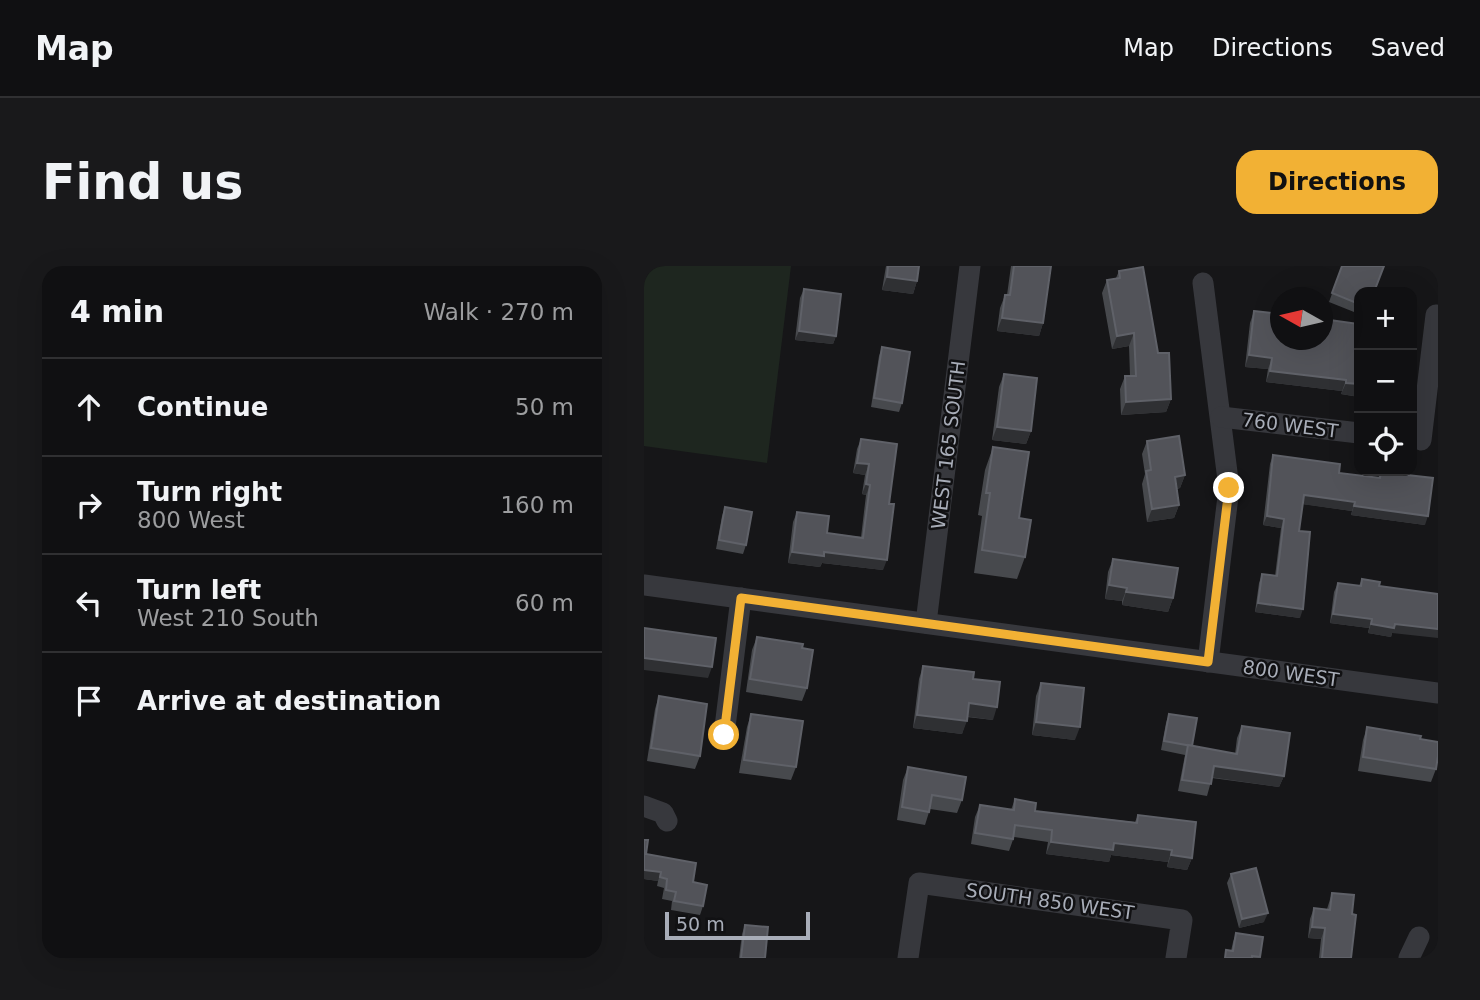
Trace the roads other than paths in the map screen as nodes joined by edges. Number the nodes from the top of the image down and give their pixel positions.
1 (970, 266) edge
2 (1203, 283) dead end
3 (1436, 315) dead end
4 (1221, 417) junction
5 (1354, 432) edge
6 (1424, 441) edge
7 (644, 585) edge
8 (741, 598) junction
9 (926, 623) junction
10 (1208, 662) junction
11 (1438, 693) edge
12 (724, 735) dead end
13 (644, 806) edge
14 (667, 821) dead end
15 (1419, 937) dead end
16 (908, 958) edge
17 (1177, 958) edge
18 (1409, 958) edge

1 - 9 street, WEST 165 SOUTH
2 - 4 street
3 - 6 street
4 - 5 street, 760 WEST
4 - 10 street
7 - 8 street, 800 WEST
8 - 9 street, 800 WEST
8 - 12 street
9 - 10 street, 800 WEST
10 - 11 street, 800 WEST
13 - 14 street
15 - 18 street
16 - 17 street, SOUTH 850 WEST

